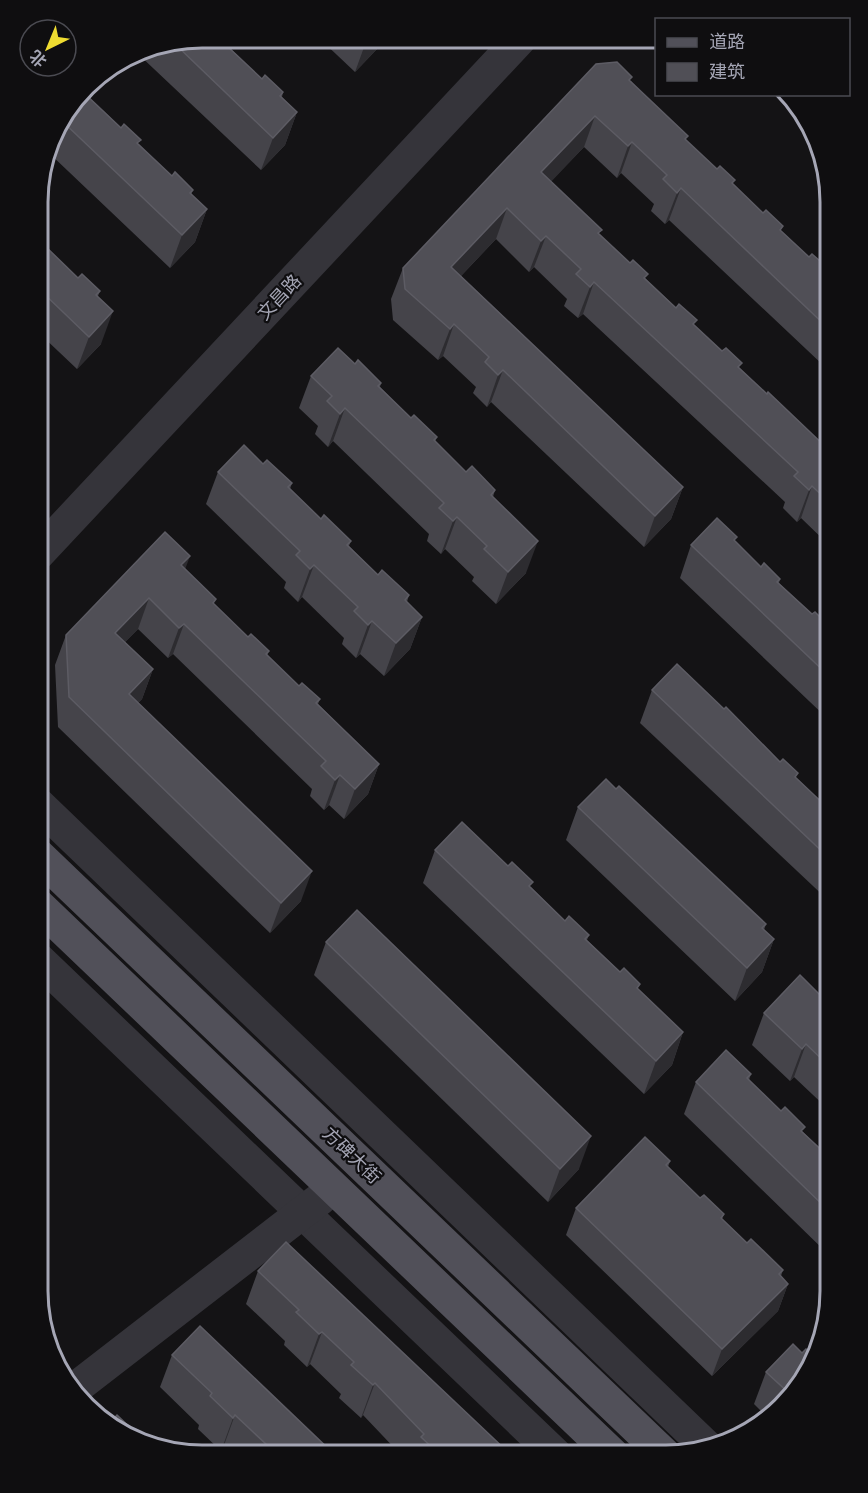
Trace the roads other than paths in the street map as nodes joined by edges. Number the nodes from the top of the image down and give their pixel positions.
1 (512, 48) edge
2 (48, 543) edge
3 (48, 814) edge
4 (48, 865) edge
5 (48, 915) edge
6 (48, 969) edge
7 (334, 1189) junction
8 (303, 1213) junction
9 (80, 1385) edge
10 (701, 1441) edge
11 (546, 1445) edge
12 (603, 1445) edge
13 (655, 1445) edge

1 - 2 street, 文昌路
3 - 10 street
4 - 13 main road, 方碑大街
5 - 7 main road, 方碑大街
6 - 8 street
7 - 8 street
7 - 12 main road, 方碑大街
8 - 9 street
8 - 11 street

